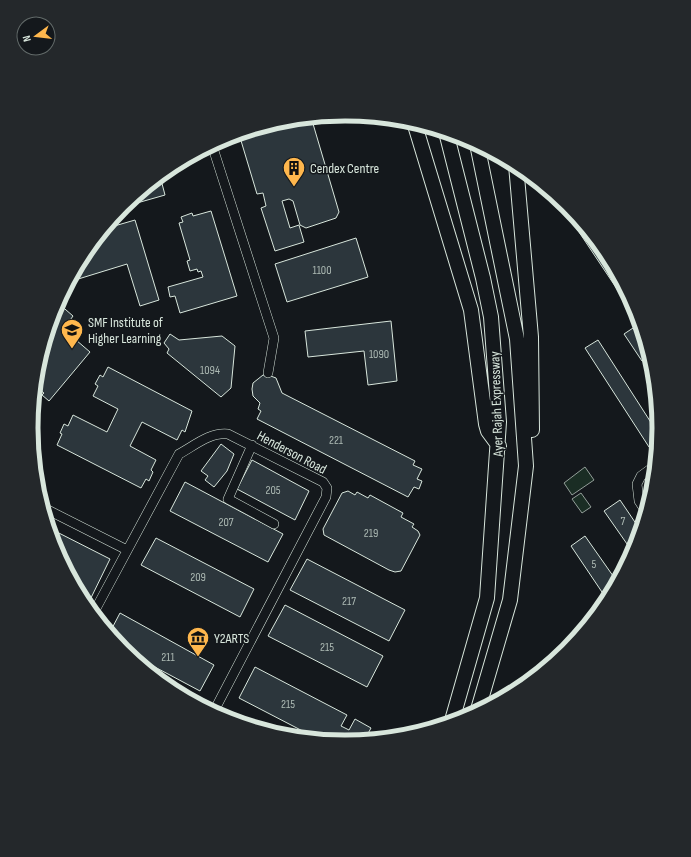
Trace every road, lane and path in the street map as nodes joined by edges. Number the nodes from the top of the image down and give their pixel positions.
1 (416, 129) edge
2 (448, 138) edge
3 (214, 151) edge
4 (477, 151) edge
5 (517, 174) edge
6 (268, 373) dead end
7 (252, 445) junction
8 (499, 446) junction
9 (526, 466) junction
10 (650, 470) edge
11 (643, 507) edge
12 (49, 510) edge
13 (274, 524) dead end
14 (127, 550) junction
15 (96, 607) edge
16 (479, 705) edge
17 (217, 708) edge
18 (453, 717) edge

1 - 8 highway
2 - 8 highway, Ayer Rajah Expressway
3 - 6 street
4 - 9 highway, Ayer Rajah Expressway
5 - 9 highway
7 - 13 street
7 - 14 street, Henderson Road
7 - 17 street, Henderson Road
8 - 18 highway, Ayer Rajah Expressway
9 - 16 highway, Ayer Rajah Expressway
10 - 11 street
12 - 14 street
14 - 15 street, Henderson Road

